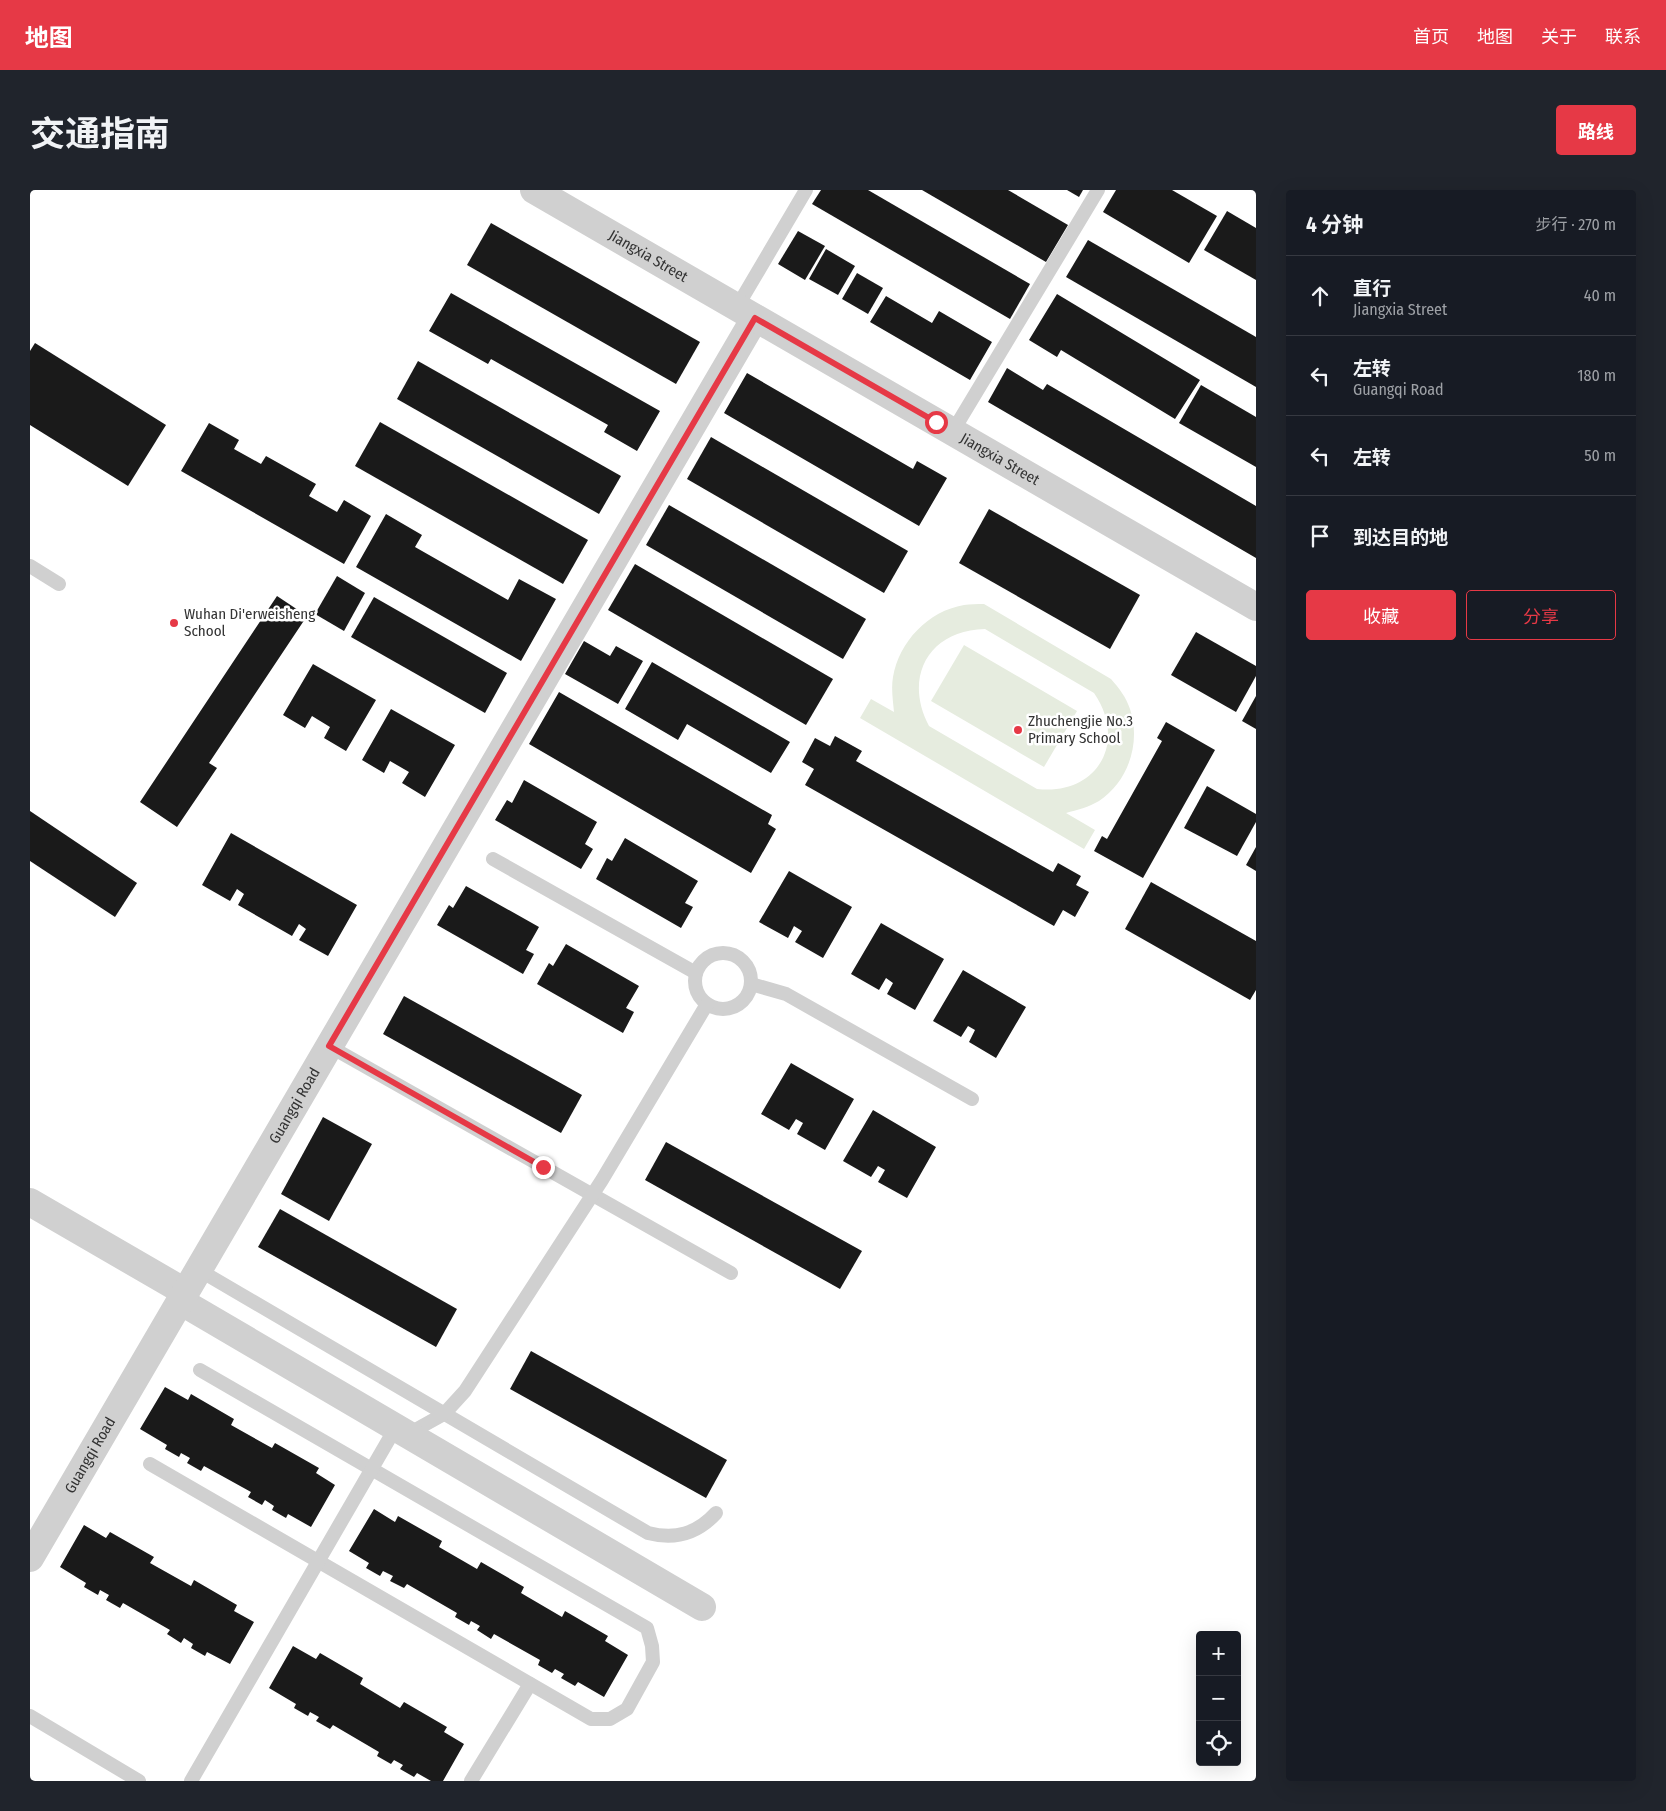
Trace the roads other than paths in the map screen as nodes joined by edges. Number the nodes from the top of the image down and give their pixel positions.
1 (534, 190) edge
2 (806, 190) edge
3 (1098, 190) edge
4 (746, 312) junction
5 (953, 431) junction
6 (30, 566) edge
7 (60, 584) dead end
8 (1256, 607) edge
9 (493, 858) dead end
10 (696, 974) junction
11 (751, 984) junction
12 (707, 1004) junction
13 (329, 1046) junction
14 (972, 1099) dead end
15 (592, 1195) junction
16 (30, 1202) edge
17 (731, 1273) dead end
18 (188, 1288) junction
19 (200, 1370) dead end
20 (444, 1414) junction
21 (402, 1431) junction
22 (150, 1464) dead end
23 (372, 1470) junction
24 (716, 1513) dead end
25 (30, 1558) edge
26 (319, 1562) junction
27 (702, 1606) dead end
28 (530, 1684) junction
29 (30, 1716) edge
30 (139, 1781) edge
31 (192, 1781) edge
32 (471, 1781) edge

1 - 4 street, Jiangxia Street
2 - 4 lane
3 - 5 lane
4 - 5 street, Jiangxia Street
4 - 13 street, Guangqi Road
5 - 8 street, Jiangxia Street
6 - 7 lane
9 - 10 lane
10 - 11 lane
10 - 12 lane
11 - 12 lane
11 - 14 lane
12 - 15 lane
13 - 15 lane
13 - 18 street, Guangqi Road
15 - 17 lane
15 - 20 lane
16 - 18 street
18 - 20 lane
18 - 21 street
18 - 25 street, Guangqi Road
19 - 23 lane
20 - 21 lane
20 - 24 lane
21 - 23 lane
21 - 27 street
22 - 26 lane
23 - 26 lane
23 - 28 lane
26 - 28 lane
26 - 31 lane
28 - 32 lane
29 - 30 lane

